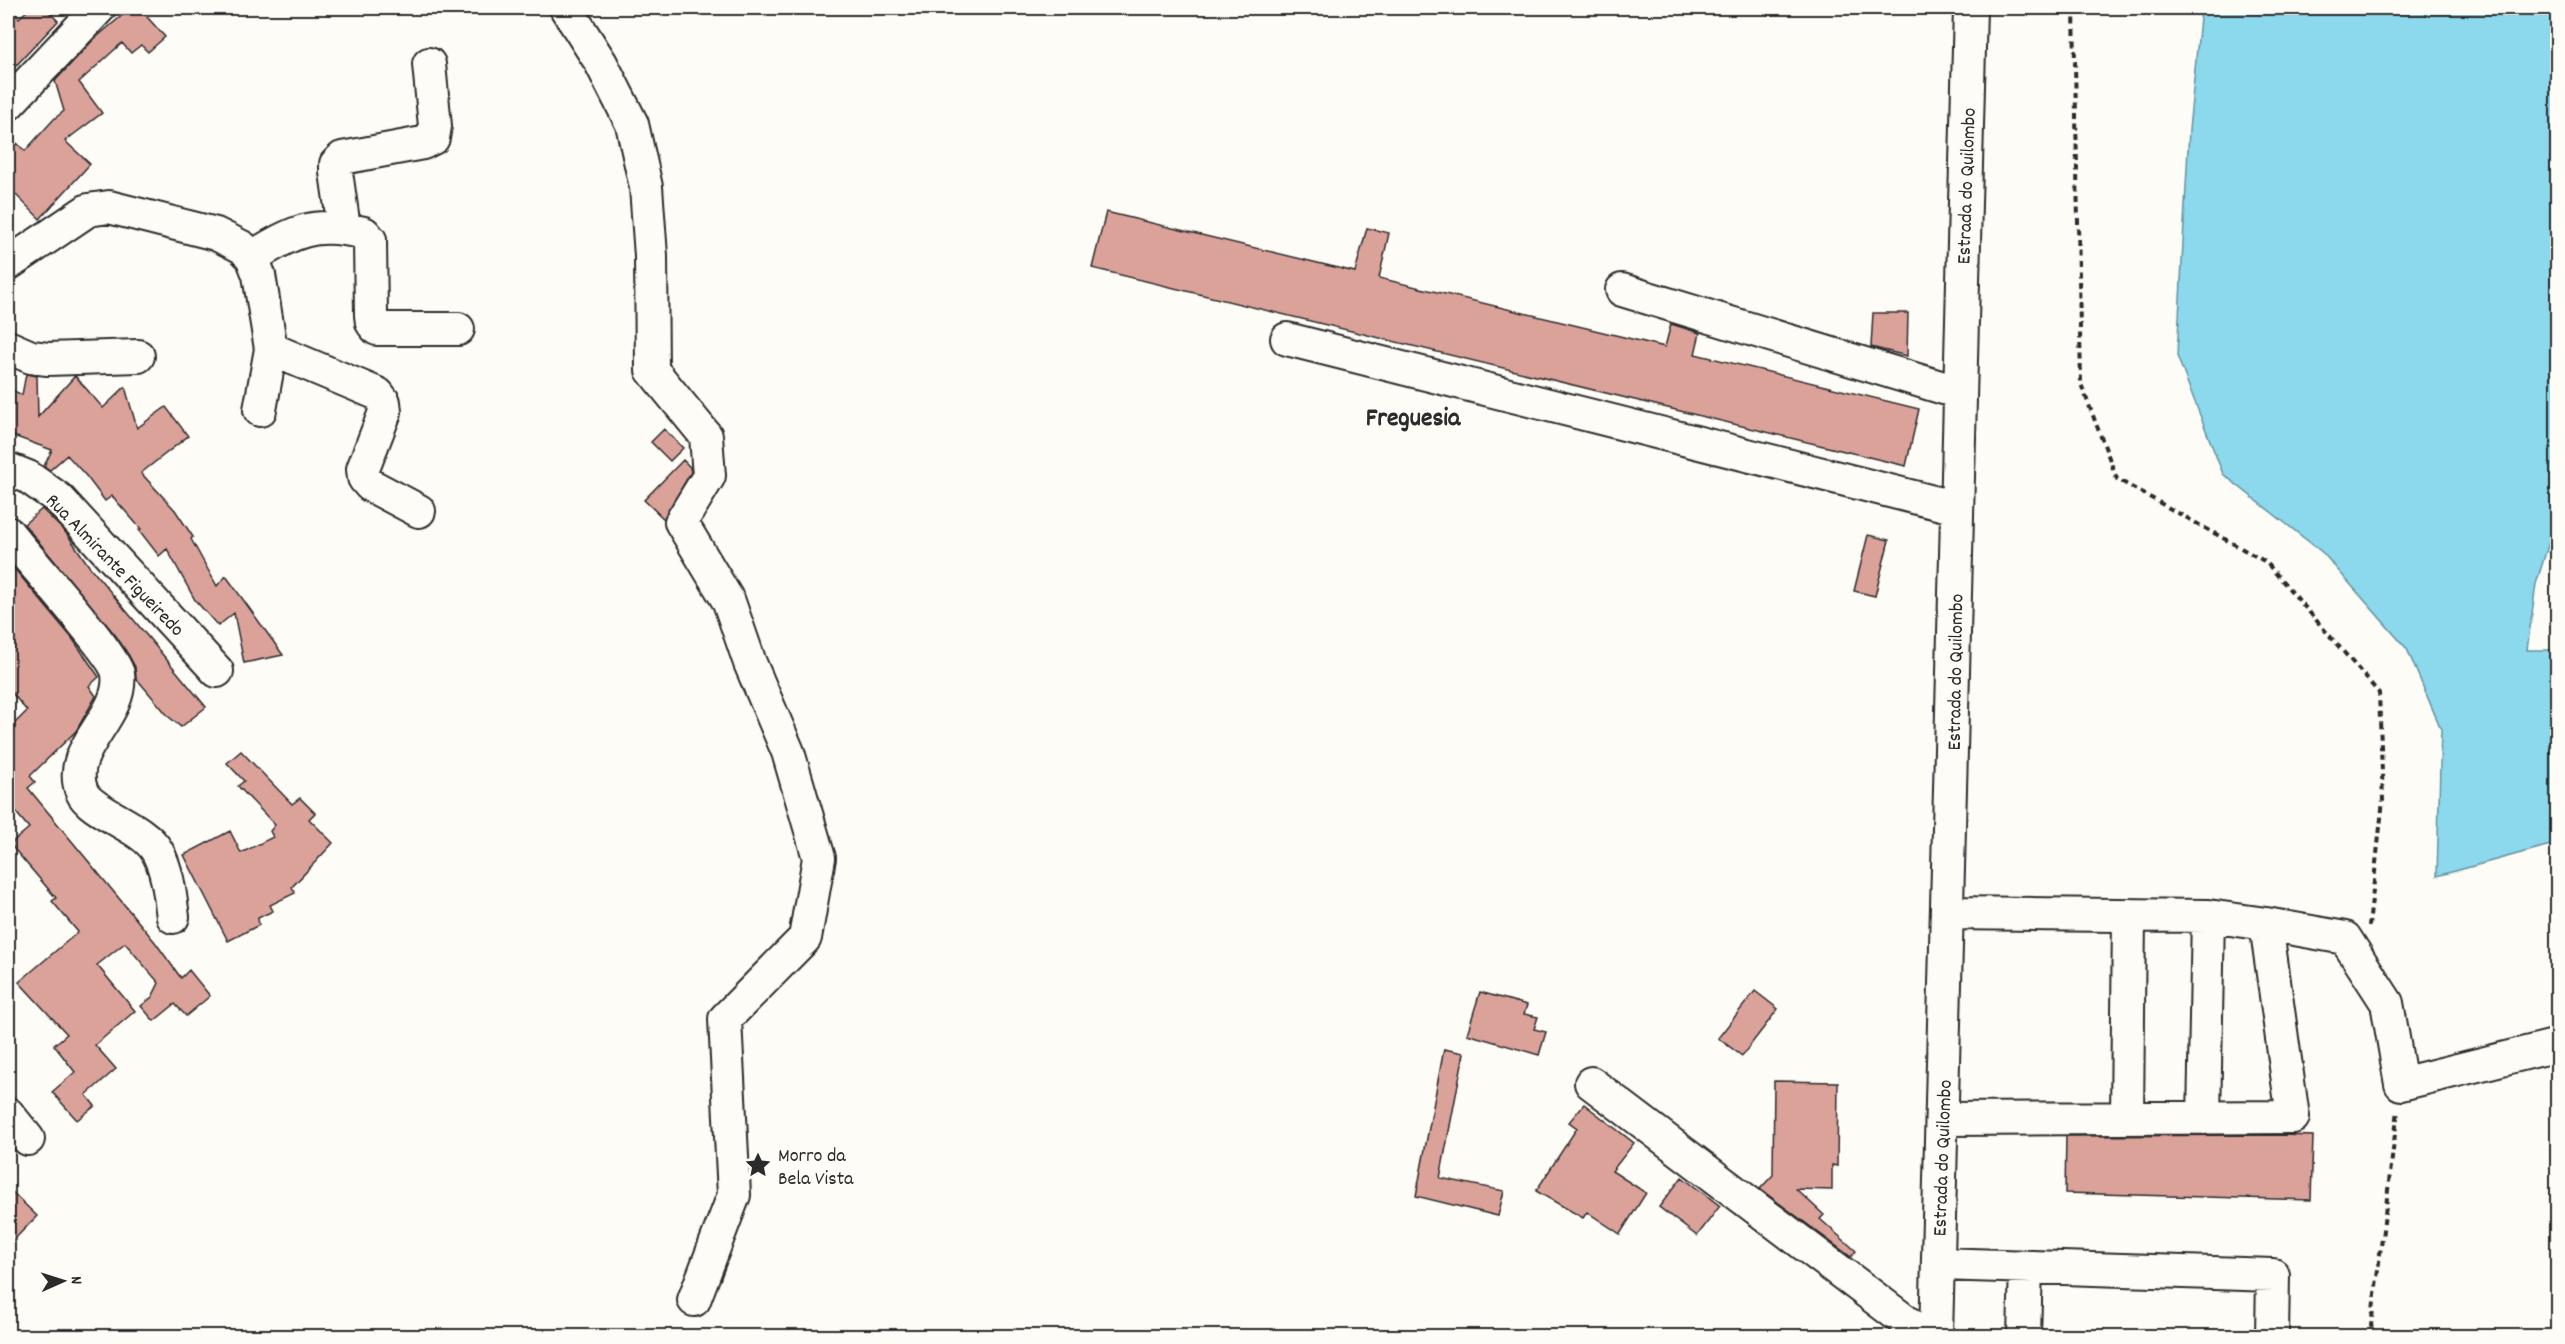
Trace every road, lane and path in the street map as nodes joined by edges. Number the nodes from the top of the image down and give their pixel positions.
1 (99, 8) edge
2 (566, 8) edge
3 (1970, 8) edge
4 (2074, 8) edge
5 (429, 64) dead end
6 (8, 104) edge
7 (344, 228) junction
8 (252, 257) junction
9 (8, 264) edge
10 (1622, 290) dead end
11 (458, 329) dead end
12 (1287, 339) dead end
13 (8, 347) edge
14 (272, 349) junction
15 (138, 356) dead end
16 (1960, 393) junction
17 (260, 410) dead end
18 (14, 480) edge
19 (1957, 508) junction
20 (418, 511) dead end
21 (8, 533) edge
22 (217, 671) dead end
23 (1948, 914) junction
24 (2129, 915) junction
25 (2208, 915) junction
26 (173, 917) dead end
27 (2266, 924) junction
28 (2364, 968) junction
29 (2558, 1045) edge
30 (1591, 1083) dead end
31 (2401, 1084) junction
32 (8, 1114) edge
33 (2127, 1118) junction
34 (2204, 1118) junction
35 (1942, 1119) junction
36 (28, 1139) dead end
37 (1938, 1264) junction
38 (2026, 1267) junction
39 (694, 1300) dead end
40 (2371, 1326) junction
41 (1925, 1336) edge
42 (1936, 1336) edge
43 (2024, 1336) edge
44 (2272, 1336) edge
45 (2370, 1336) edge
46 (2379, 1336) edge

1 - 6 street
2 - 39 street
3 - 16 street, Estrada do Quilombo
4 - 28 path
5 - 7 street
7 - 8 street
7 - 11 street
8 - 9 street
8 - 14 street
10 - 16 street
12 - 19 street
13 - 15 street
14 - 17 street
14 - 20 street
16 - 19 street, Estrada do Quilombo
18 - 22 street, Rua Almirante Figueiredo
19 - 23 street, Estrada do Quilombo
21 - 26 street
23 - 24 street
23 - 35 street, Estrada do Quilombo
24 - 25 street
24 - 33 street
25 - 27 street
25 - 34 street
27 - 28 street
27 - 34 street
28 - 31 street
29 - 31 street
30 - 41 street
31 - 40 path
32 - 36 street
33 - 34 street
33 - 35 street
35 - 37 street, Estrada do Quilombo
37 - 38 street
37 - 42 street, Estrada do Quilombo
38 - 43 street
38 - 44 street
40 - 45 path
40 - 46 path

